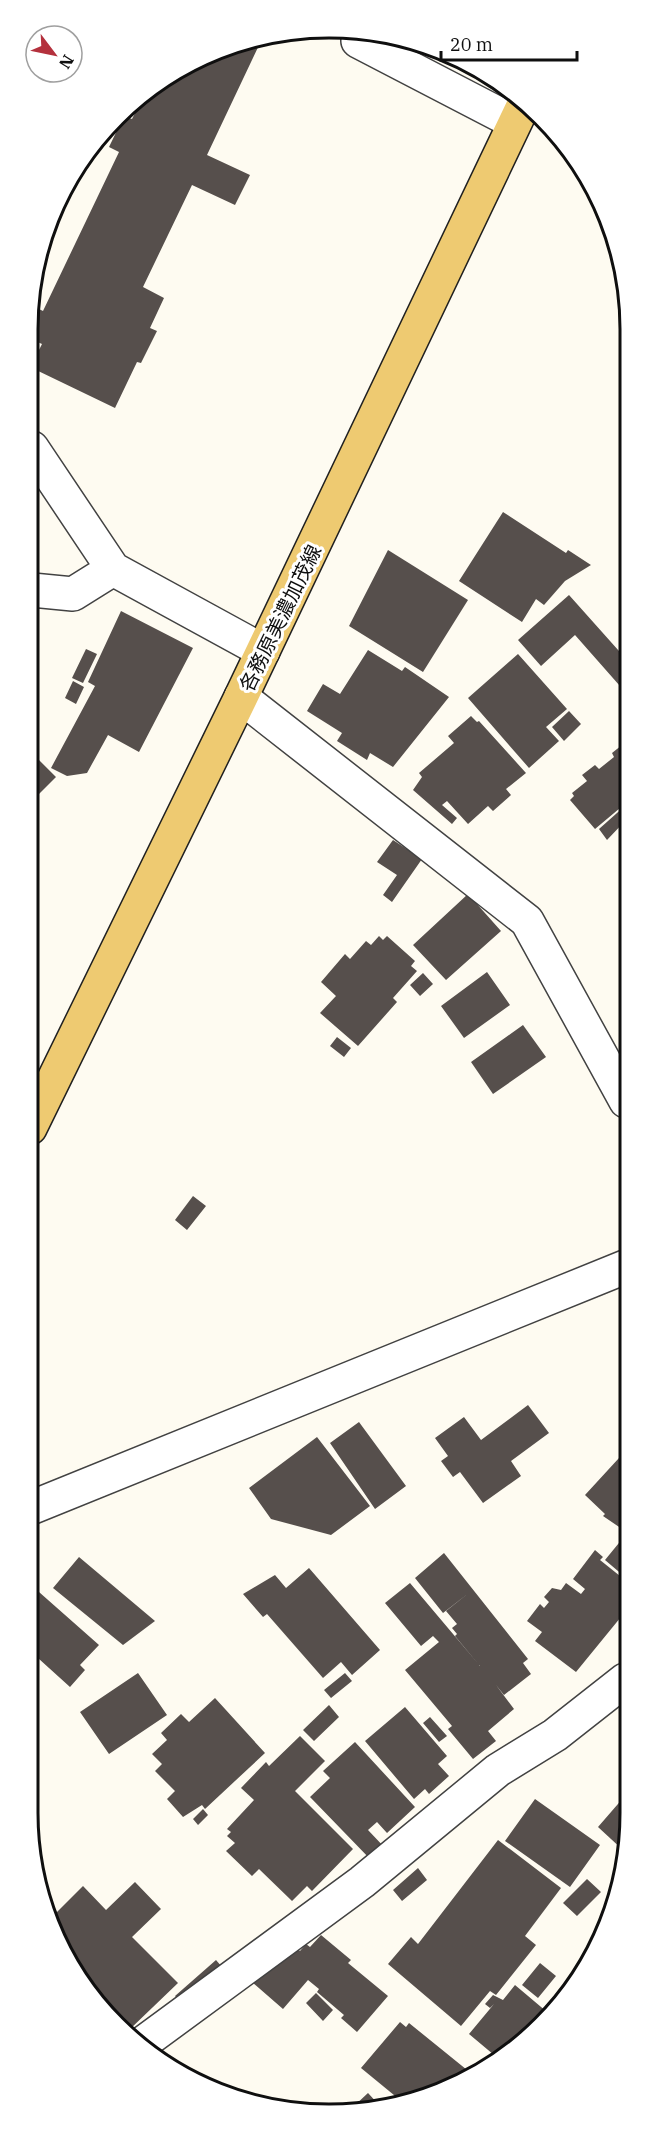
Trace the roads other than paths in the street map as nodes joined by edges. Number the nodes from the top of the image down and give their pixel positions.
1 (358, 41) dead end
2 (519, 113) edge
3 (38, 457) edge
4 (113, 569) junction
5 (38, 591) edge
6 (263, 651) junction
7 (241, 697) junction
8 (620, 1090) edge
9 (38, 1112) edge
10 (620, 1269) edge
11 (38, 1505) edge
12 (620, 1684) edge
13 (147, 2040) edge

1 - 2 street
2 - 6 main road, 各務原美濃加茂線
3 - 4 street
4 - 5 street
4 - 6 street
6 - 7 main road, 各務原美濃加茂線
7 - 8 street
7 - 9 main road, 各務原美濃加茂線
10 - 11 street
12 - 13 street

